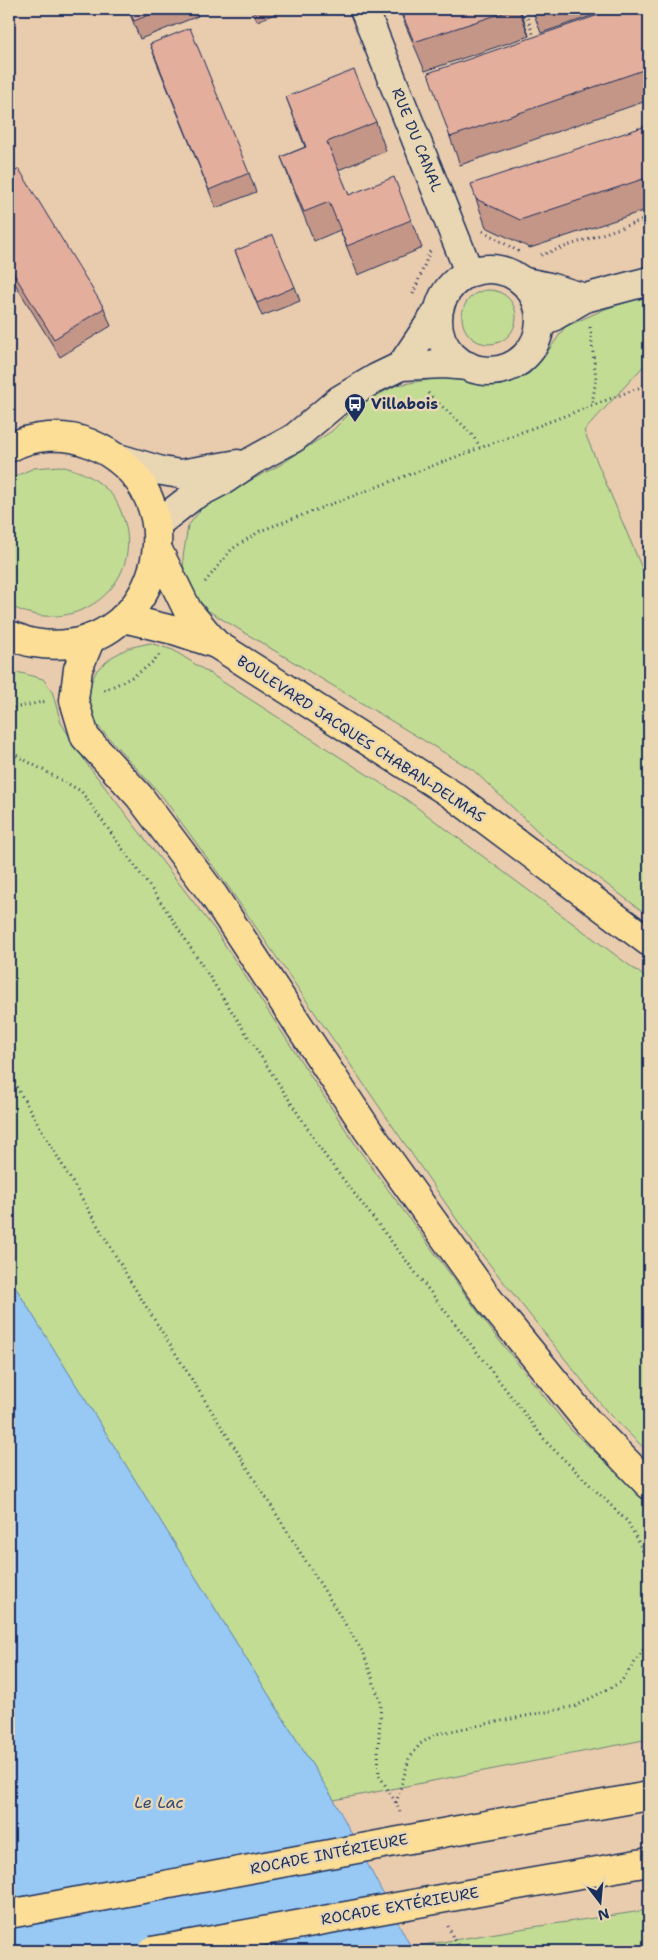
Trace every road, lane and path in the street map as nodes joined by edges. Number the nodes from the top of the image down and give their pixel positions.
1 (364, 9) edge
2 (524, 9) edge
3 (535, 40) edge
4 (649, 125) edge
5 (631, 131) edge
6 (649, 218) edge
7 (431, 246) dead end
8 (540, 256) dead end
9 (469, 272) junction
10 (649, 281) edge
11 (525, 282) junction
12 (412, 297) dead end
13 (585, 298) junction
14 (438, 311) junction
15 (541, 324) junction
16 (401, 366) junction
17 (468, 366) junction
18 (649, 384) edge
19 (9, 425) edge
20 (55, 436) junction
21 (480, 447) junction
22 (9, 448) edge
23 (118, 458) junction
24 (252, 461) junction
25 (157, 537) junction
26 (123, 618) junction
27 (182, 621) junction
28 (9, 635) edge
29 (91, 638) junction
30 (74, 700) junction
31 (9, 709) edge
32 (9, 749) edge
33 (649, 942) edge
34 (9, 1074) edge
35 (649, 1485) edge
36 (649, 1563) edge
37 (649, 1636) edge
38 (649, 1796) edge
39 (396, 1803) junction
40 (403, 1821) dead end
41 (649, 1862) edge
42 (649, 1869) edge
43 (558, 1879) junction
44 (9, 1914) edge
45 (446, 1921) dead end
46 (152, 1951) edge
47 (462, 1951) edge

1 - 9 street, RUE DU CANAL
2 - 3 path
4 - 5 path
6 - 8 path
7 - 12 path
9 - 11 street
9 - 14 street
10 - 13 street
11 - 13 street
11 - 15 street
13 - 15 street
14 - 16 street
14 - 17 street
15 - 17 street
16 - 17 street
16 - 21 path
16 - 24 street
18 - 21 path
19 - 20 main road
20 - 22 main road
20 - 23 main road
21 - 27 path
23 - 24 street
23 - 25 main road
24 - 25 street
25 - 26 main road
25 - 27 main road
26 - 27 main road, BOULEVARD JACQUES CHABAN-DELMAS
26 - 29 main road
27 - 30 path
27 - 33 main road, BOULEVARD JACQUES CHABAN-DELMAS
28 - 29 main road
29 - 30 main road
30 - 31 path
30 - 35 main road
32 - 36 path
34 - 39 path
37 - 39 path
38 - 44 main road, ROCADE INTÉRIEURE, bridge
39 - 40 path
41 - 43 main road, ROCADE EXTÉRIEURE
42 - 43 main road
43 - 46 main road, ROCADE EXTÉRIEURE, bridge
45 - 47 path

